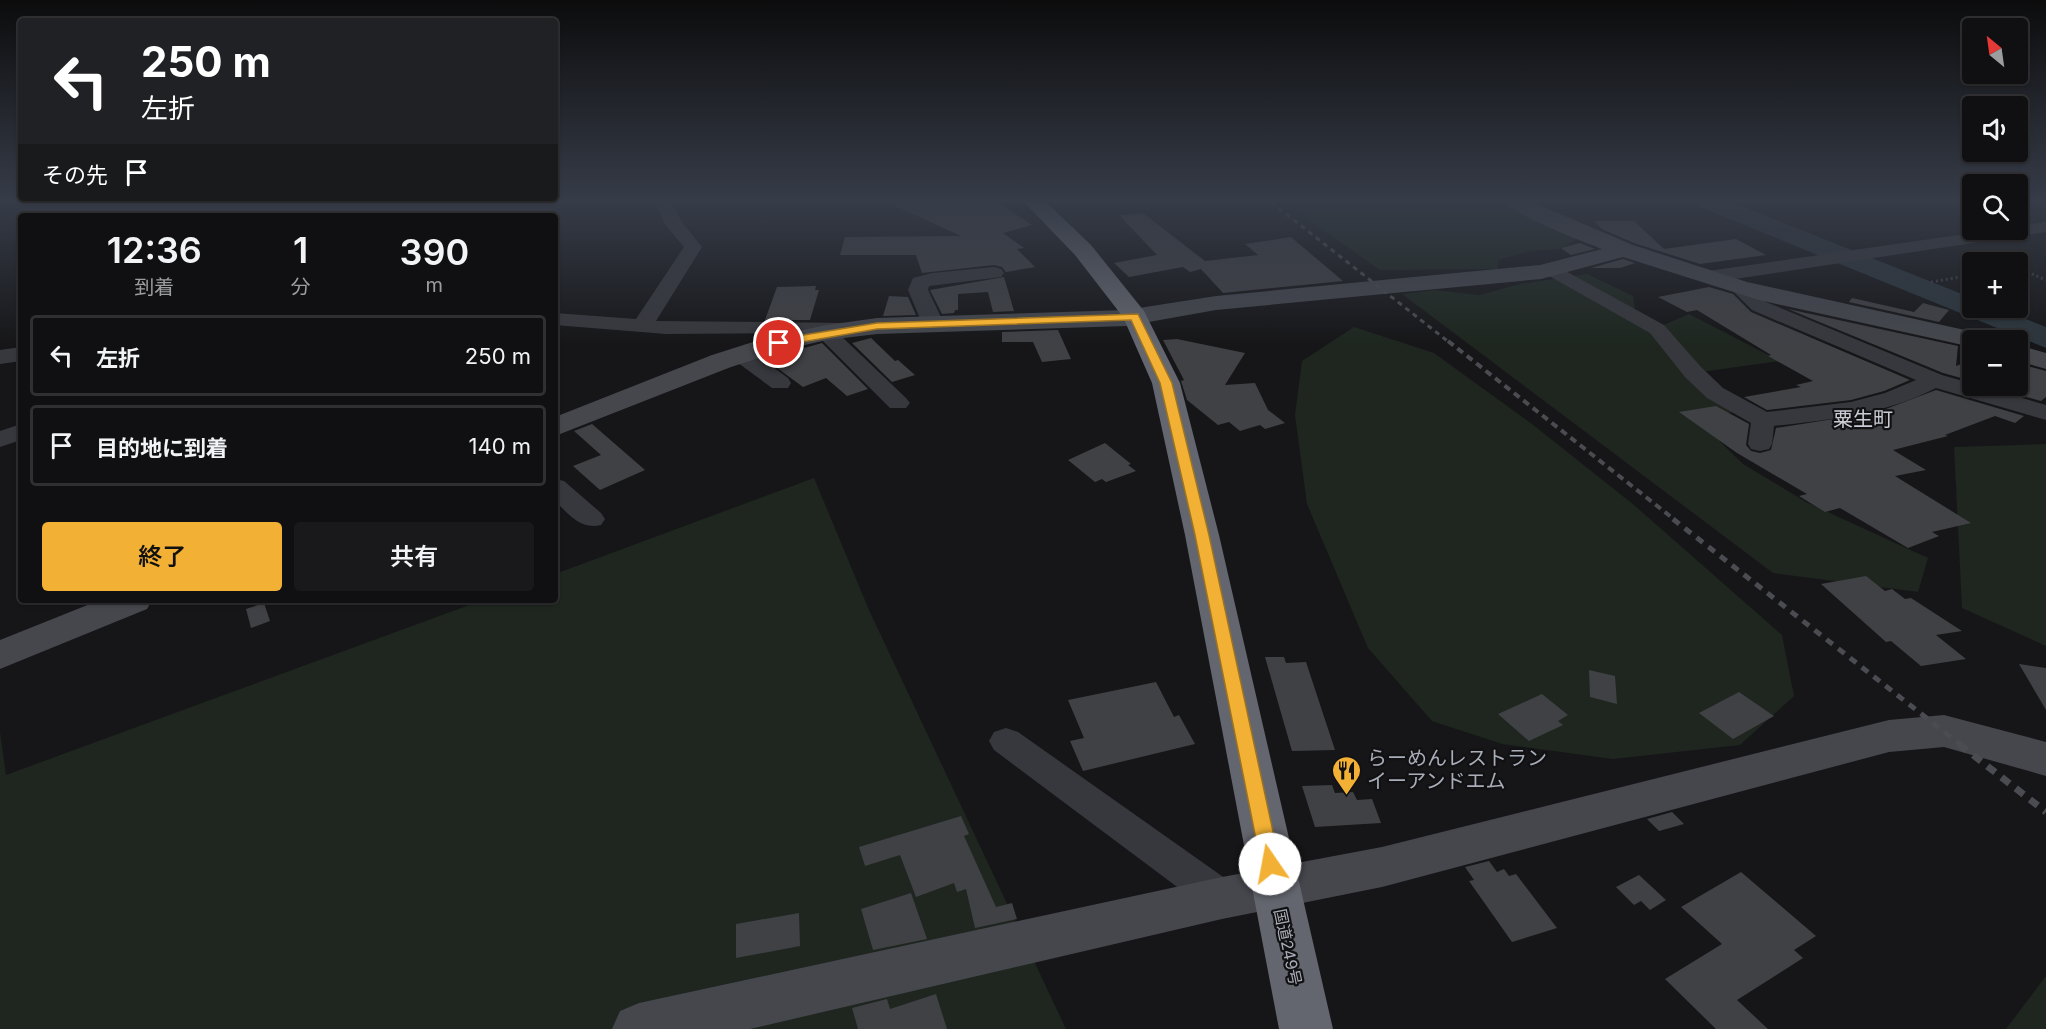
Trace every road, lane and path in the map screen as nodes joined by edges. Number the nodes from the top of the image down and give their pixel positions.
1 (691, 250) edge
2 (1083, 250) edge
3 (1624, 250) joint
4 (1891, 250) edge
5 (1551, 269) junction
6 (2028, 272) edge
7 (994, 273) dead end
8 (1708, 277) junction
9 (1962, 277) edge
10 (2046, 280) edge
11 (1931, 282) dead end
12 (1738, 287) junction
13 (1859, 313) junction
14 (1135, 316) junction
15 (558, 319) edge
16 (931, 324) junction
17 (642, 326) junction
18 (1810, 327) junction
19 (834, 332) junction
20 (1962, 337) edge
21 (18, 354) edge
22 (742, 355) junction
23 (2028, 356) edge
24 (0, 357) edge
25 (2046, 361) edge
26 (1934, 380) junction
27 (780, 383) dead end
28 (2046, 389) edge
29 (898, 403) dead end
30 (2020, 403) junction
31 (2046, 413) edge
32 (1763, 420) junction
33 (558, 426) edge
34 (18, 432) edge
35 (0, 440) edge
36 (1761, 444) dead end
37 (558, 490) edge
38 (591, 519) dead end
39 (127, 603) edge
40 (0, 655) edge
41 (1006, 741) dead end
42 (2046, 759) edge
43 (1275, 887) junction
44 (1222, 898) junction
45 (639, 1029) edge
46 (1306, 1029) edge

1 - 17 street
2 - 14 highway, 国道249号
3 - 5 street
3 - 8 street
4 - 8 street
5 - 14 street
5 - 32 street
6 - 10 path
7 - 16 street
8 - 12 street
9 - 11 path
12 - 13 street
12 - 18 street
13 - 18 street
13 - 20 street
14 - 16 street
14 - 43 highway, 国道249号
15 - 17 street
16 - 19 street
17 - 19 street
18 - 26 street
19 - 22 street
19 - 29 street
21 - 24 street
22 - 27 street
22 - 33 street
23 - 25 street
26 - 30 street
26 - 32 street
28 - 30 street
30 - 31 street
32 - 36 street
34 - 35 street
37 - 38 street
39 - 40 street
41 - 44 street
42 - 43 street
43 - 44 street
43 - 46 highway, 国道249号
44 - 45 street

